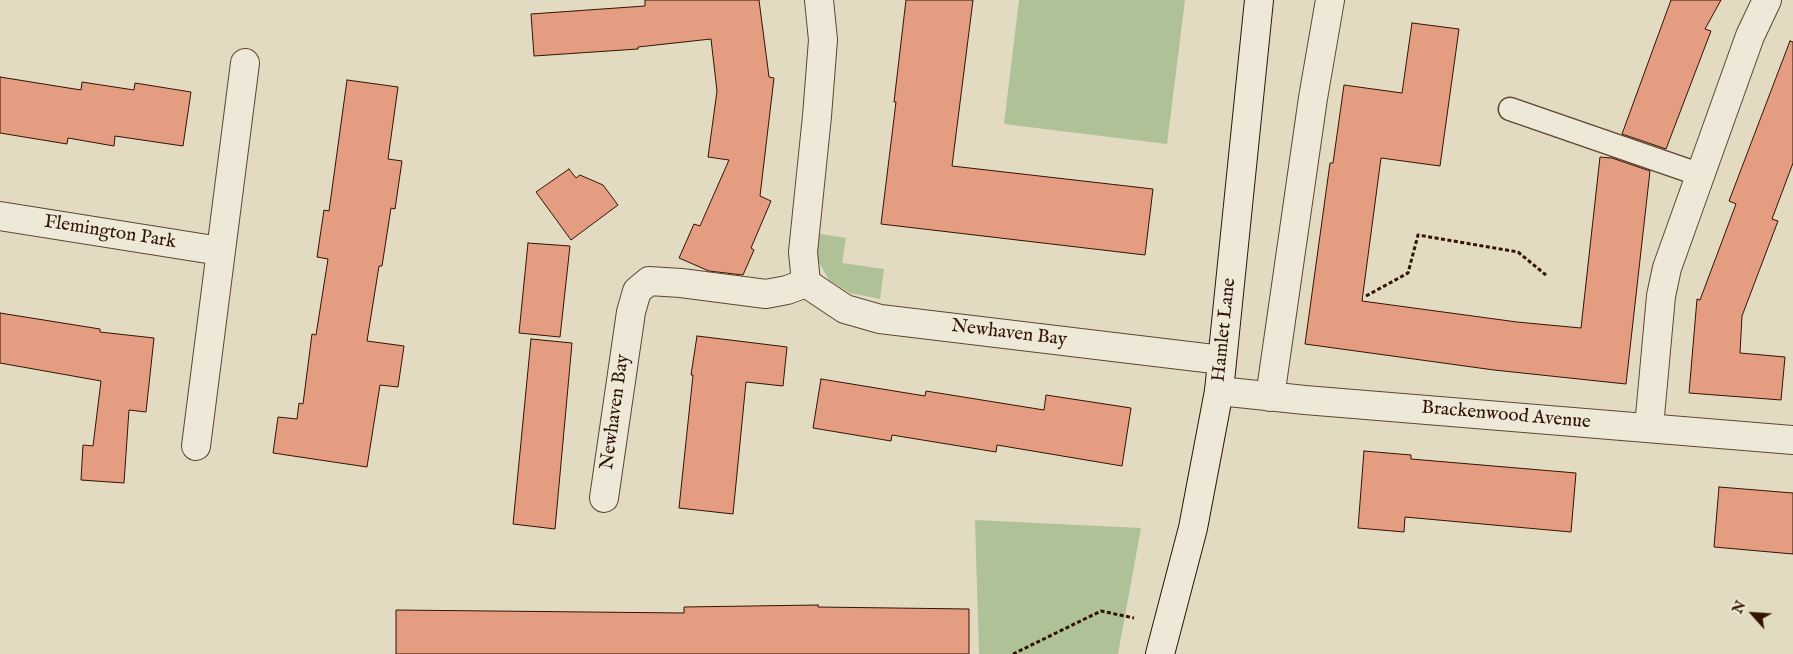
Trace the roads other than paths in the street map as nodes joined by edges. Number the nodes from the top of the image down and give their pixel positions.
1 (819, 0) edge
2 (1260, 0) edge
3 (1330, 0) edge
4 (1767, 0) edge
5 (245, 63) dead end
6 (1510, 109) dead end
7 (1701, 175) junction
8 (0, 216) edge
9 (220, 251) junction
10 (806, 283) junction
11 (1222, 360) junction
12 (1219, 391) junction
13 (1270, 397) junction
14 (1649, 427) junction
15 (1793, 440) edge
16 (196, 446) dead end
17 (604, 498) dead end
18 (1160, 654) edge

1 - 10 street
2 - 11 street, Hamlet Lane
3 - 13 street
4 - 7 street
5 - 9 street
6 - 7 lane
7 - 14 street
8 - 9 street, Flemington Park
9 - 16 street
10 - 11 street, Newhaven Bay
10 - 17 street, Newhaven Bay
11 - 12 street, Hamlet Lane
12 - 13 street, Brackenwood Avenue
12 - 18 street, Hamlet Lane
13 - 14 street, Brackenwood Avenue
14 - 15 street, Brackenwood Avenue

